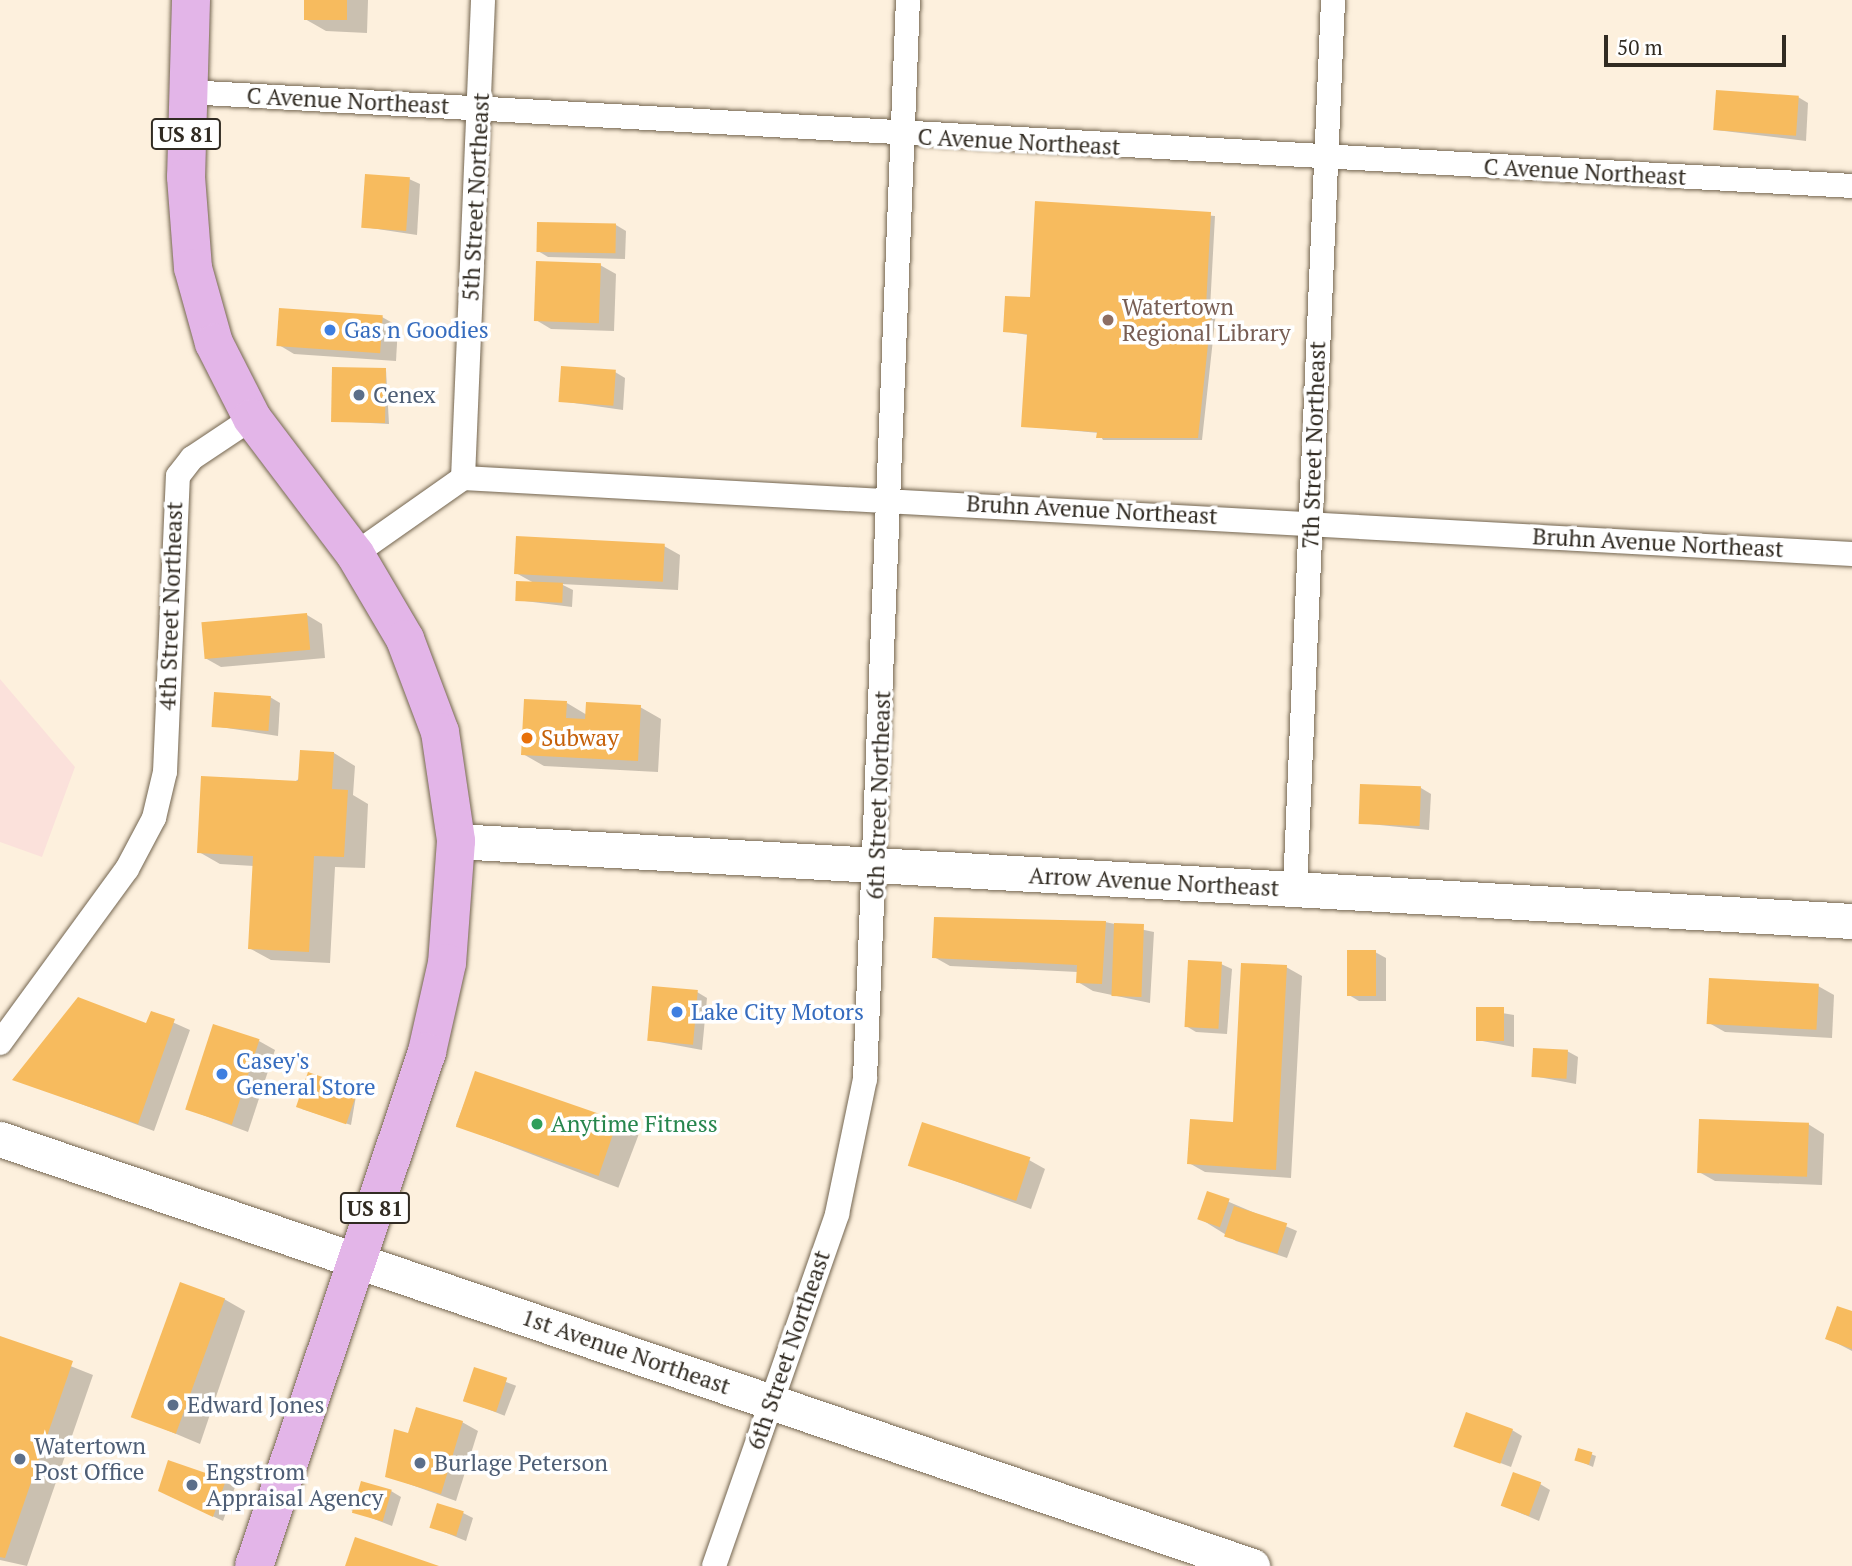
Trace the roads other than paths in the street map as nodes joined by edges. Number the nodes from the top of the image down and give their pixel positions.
1 (191, 0) edge
2 (483, 0) edge
3 (908, 0) edge
4 (1333, 0) edge
5 (187, 92) junction
6 (480, 109) junction
7 (904, 136) junction
8 (1326, 159) junction
9 (1852, 186) edge
10 (252, 418) junction
11 (463, 478) junction
12 (889, 498) junction
13 (1311, 523) junction
14 (355, 554) junction
15 (1852, 554) edge
16 (456, 841) junction
17 (876, 866) junction
18 (1295, 890) junction
19 (1852, 921) edge
20 (0, 1043) edge
21 (0, 1139) edge
22 (358, 1260) junction
23 (770, 1401) junction
24 (1187, 1556) edge
25 (254, 1566) edge
26 (714, 1566) edge
27 (1252, 1566) edge

1 - 5 main road, US 81
2 - 6 street, 5th Street Northeast
3 - 7 street, 6th Street Northeast
4 - 8 street, 7th Street Northeast
5 - 6 street, C Avenue Northeast
5 - 10 main road, US 81
6 - 7 street, C Avenue Northeast
6 - 11 street, 5th Street Northeast
7 - 8 street, C Avenue Northeast
7 - 12 street, 6th Street Northeast
8 - 9 street, C Avenue Northeast
8 - 13 street, 7th Street Northeast
10 - 14 main road, US 81
10 - 20 street, 4th Street Northeast
11 - 12 street, Bruhn Avenue Northeast
11 - 14 street
12 - 13 street, Bruhn Avenue Northeast
12 - 17 street, 6th Street Northeast
13 - 15 street, Bruhn Avenue Northeast
13 - 18 street, 7th Street Northeast
14 - 16 main road, US 81
16 - 17 street, Arrow Avenue Northeast
16 - 22 main road, US 81
17 - 18 street, Arrow Avenue Northeast
17 - 23 street, 6th Street Northeast
18 - 19 street, Arrow Avenue Northeast
21 - 22 street, 1st Avenue Northeast
22 - 23 street, 1st Avenue Northeast
22 - 25 main road, US 81
23 - 24 street, 1st Avenue Northeast
23 - 26 street, 6th Street Northeast
24 - 27 street, 1st Avenue Northeast

